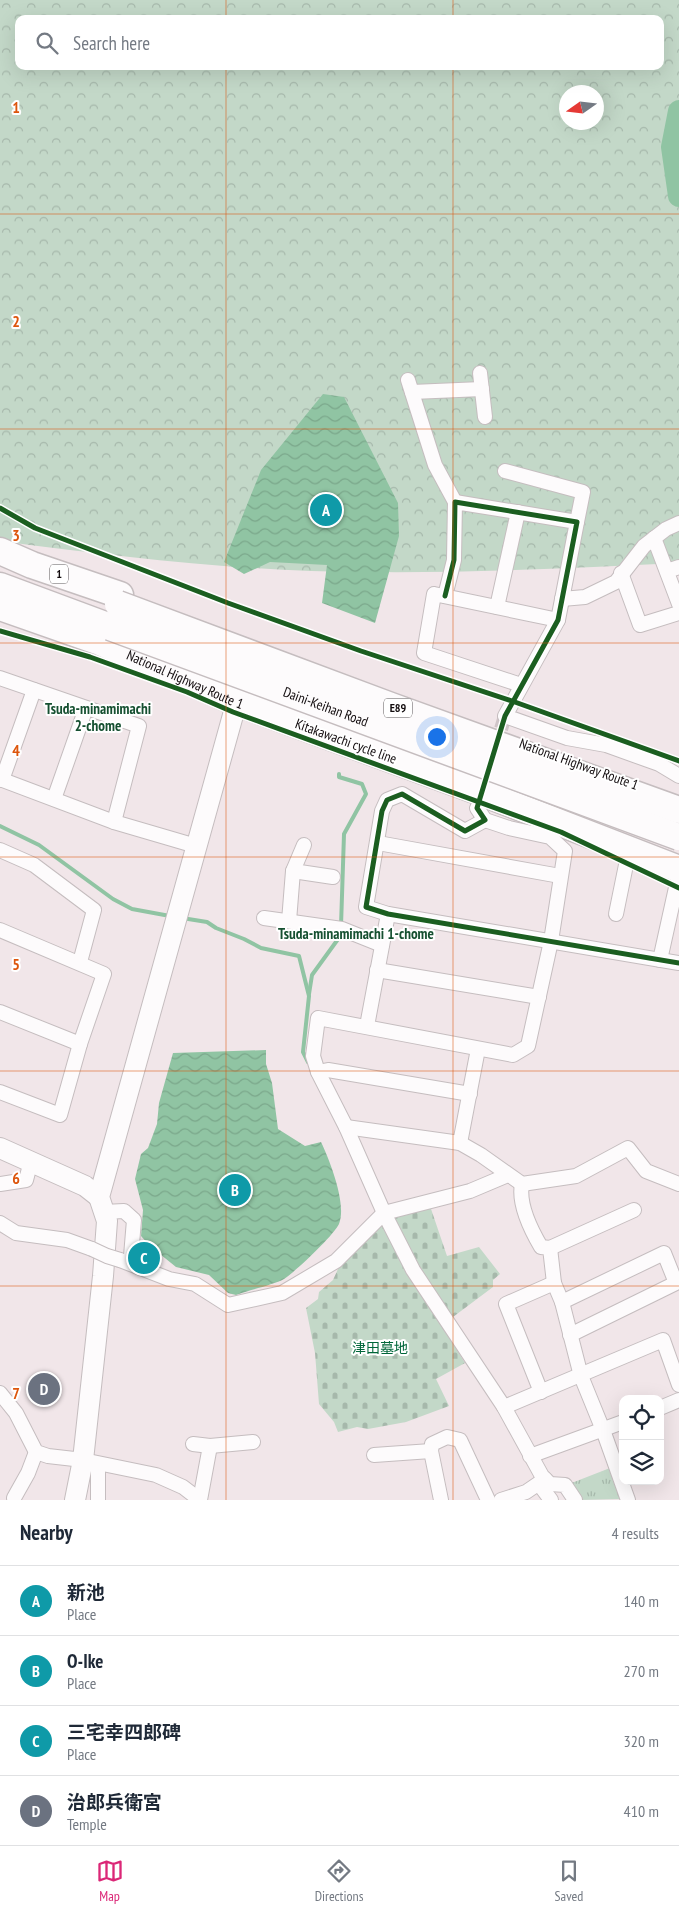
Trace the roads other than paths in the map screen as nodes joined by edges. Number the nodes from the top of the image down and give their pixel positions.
1 (480, 373) dead end
2 (482, 389) junction
3 (485, 417) dead end
4 (505, 471) dead end
5 (455, 502) junction
6 (518, 512) junction
7 (577, 522) junction
8 (679, 523) edge
9 (654, 538) junction
10 (0, 539) edge
11 (0, 551) edge
12 (0, 561) edge
13 (32, 565) junction
14 (673, 569) edge
15 (621, 573) junction
16 (0, 586) edge
17 (446, 596) junction
18 (562, 600) junction
19 (679, 604) edge
20 (0, 607) edge
21 (497, 607) junction
22 (116, 609) junction
23 (679, 613) edge
24 (558, 620) junction
25 (252, 644) junction
26 (0, 678) edge
27 (521, 685) junction
28 (34, 690) junction
29 (236, 702) junction
30 (86, 708) junction
31 (679, 776) edge
32 (1, 780) edge
33 (54, 799) junction
34 (679, 801) edge
35 (478, 808) dead end
36 (679, 810) edge
37 (486, 820) junction
38 (114, 822) junction
39 (679, 837) edge
40 (378, 843) junction
41 (304, 845) dead end
42 (196, 846) junction
43 (559, 846) junction
44 (0, 850) edge
45 (628, 860) junction
46 (293, 871) junction
47 (678, 872) edge
48 (560, 876) junction
49 (333, 877) dead end
50 (388, 914) junction
51 (616, 914) dead end
52 (264, 918) dead end
53 (289, 921) junction
54 (0, 930) edge
55 (551, 941) junction
56 (382, 945) junction
57 (660, 960) junction
58 (80, 962) junction
59 (679, 963) edge
60 (377, 970) junction
61 (539, 997) junction
62 (0, 1012) edge
63 (366, 1026) junction
64 (80, 1044) junction
65 (478, 1049) junction
66 (318, 1072) junction
67 (0, 1092) edge
68 (470, 1094) junction
69 (346, 1127) junction
70 (460, 1143) junction
71 (0, 1148) edge
72 (31, 1161) junction
73 (508, 1175) junction
74 (679, 1183) edge
75 (0, 1184) edge
76 (522, 1184) junction
77 (101, 1204) junction
78 (634, 1210) dead end
79 (384, 1213) junction
80 (0, 1223) edge
81 (550, 1248) junction
82 (143, 1268) junction
83 (554, 1283) junction
84 (562, 1302) junction
85 (570, 1335) junction
86 (581, 1376) junction
87 (679, 1385) edge
88 (541, 1392) junction
89 (0, 1393) edge
90 (679, 1400) edge
91 (664, 1406) edge
92 (504, 1407) junction
93 (619, 1424) edge
94 (603, 1430) junction
95 (253, 1442) dead end
96 (192, 1444) dead end
97 (210, 1446) junction
98 (431, 1451) junction
99 (36, 1452) junction
100 (374, 1456) dead end
101 (530, 1456) junction
102 (91, 1462) junction
103 (542, 1482) junction
104 (12, 1499) edge
105 (75, 1500) edge
106 (98, 1500) edge
107 (200, 1500) edge
108 (440, 1500) edge
109 (488, 1500) edge
110 (501, 1500) edge
111 (551, 1500) edge
112 (575, 1500) edge
113 (628, 1500) edge

1 - 2 street
2 - 3 street
2 - 5 street
4 - 7 street
5 - 6 street
5 - 17 street
6 - 7 street
6 - 21 street
7 - 18 street
8 - 9 street
9 - 14 street
9 - 15 street
10 - 13 street
11 - 13 highway, National Highway Route 1 / 1
12 - 22 highway, Daini-Keihan Road / E89
13 - 22 highway, National Highway Route 1 / 1
14 - 19 street
15 - 18 street
15 - 23 street
16 - 22 highway, Daini-Keihan Road / E89
17 - 21 street
17 - 27 street
18 - 24 street
20 - 29 highway, National Highway Route 1
21 - 24 street
22 - 25 highway, National Highway Route 1 / 1
22 - 36 highway, Daini-Keihan Road / E89, bridge
22 - 39 highway, Daini-Keihan Road / E89, bridge
24 - 27 street
25 - 29 street
25 - 34 highway, National Highway Route 1 / 1
26 - 28 street
27 - 31 street
28 - 30 street
28 - 32 street
29 - 42 street
29 - 47 highway, National Highway Route 1
30 - 33 street
30 - 38 street
32 - 33 street
33 - 38 street
35 - 37 street
37 - 40 street
37 - 43 street
38 - 42 street
40 - 48 street
40 - 50 street
41 - 46 street
42 - 77 street
43 - 45 street
43 - 48 street
44 - 58 street
45 - 47 street
45 - 51 street
46 - 49 street
46 - 53 street
47 - 57 street
48 - 55 street
50 - 55 street
50 - 56 street
52 - 53 street
53 - 56 street
54 - 58 street
55 - 57 street
55 - 61 street
56 - 60 street
57 - 59 street
58 - 64 street
60 - 61 street
60 - 63 street
61 - 65 street
62 - 64 street
63 - 65 street
63 - 66 street
64 - 67 street
65 - 68 street
66 - 68 street
66 - 69 street
68 - 70 street
69 - 70 street
69 - 79 street
70 - 73 street
71 - 72 street
72 - 75 street
72 - 77 street
73 - 76 street
73 - 79 street
74 - 76 street
76 - 81 street
77 - 82 street
77 - 102 street
78 - 81 street
79 - 82 street
79 - 92 street
80 - 82 street, bridge
81 - 83 street
83 - 84 street
83 - 88 street
84 - 85 street
84 - 85 street
85 - 86 street
86 - 87 street
86 - 88 street
86 - 94 street
88 - 92 street
89 - 99 street
90 - 91 street
92 - 101 street
93 - 94 street
94 - 101 street
94 - 113 street
95 - 97 street
96 - 97 street
97 - 107 street
98 - 100 street
98 - 108 street
98 - 109 street
99 - 102 street
99 - 104 street
101 - 103 street
102 - 105 street
102 - 106 street
102 - 107 street
103 - 110 street
103 - 111 street
103 - 112 street

